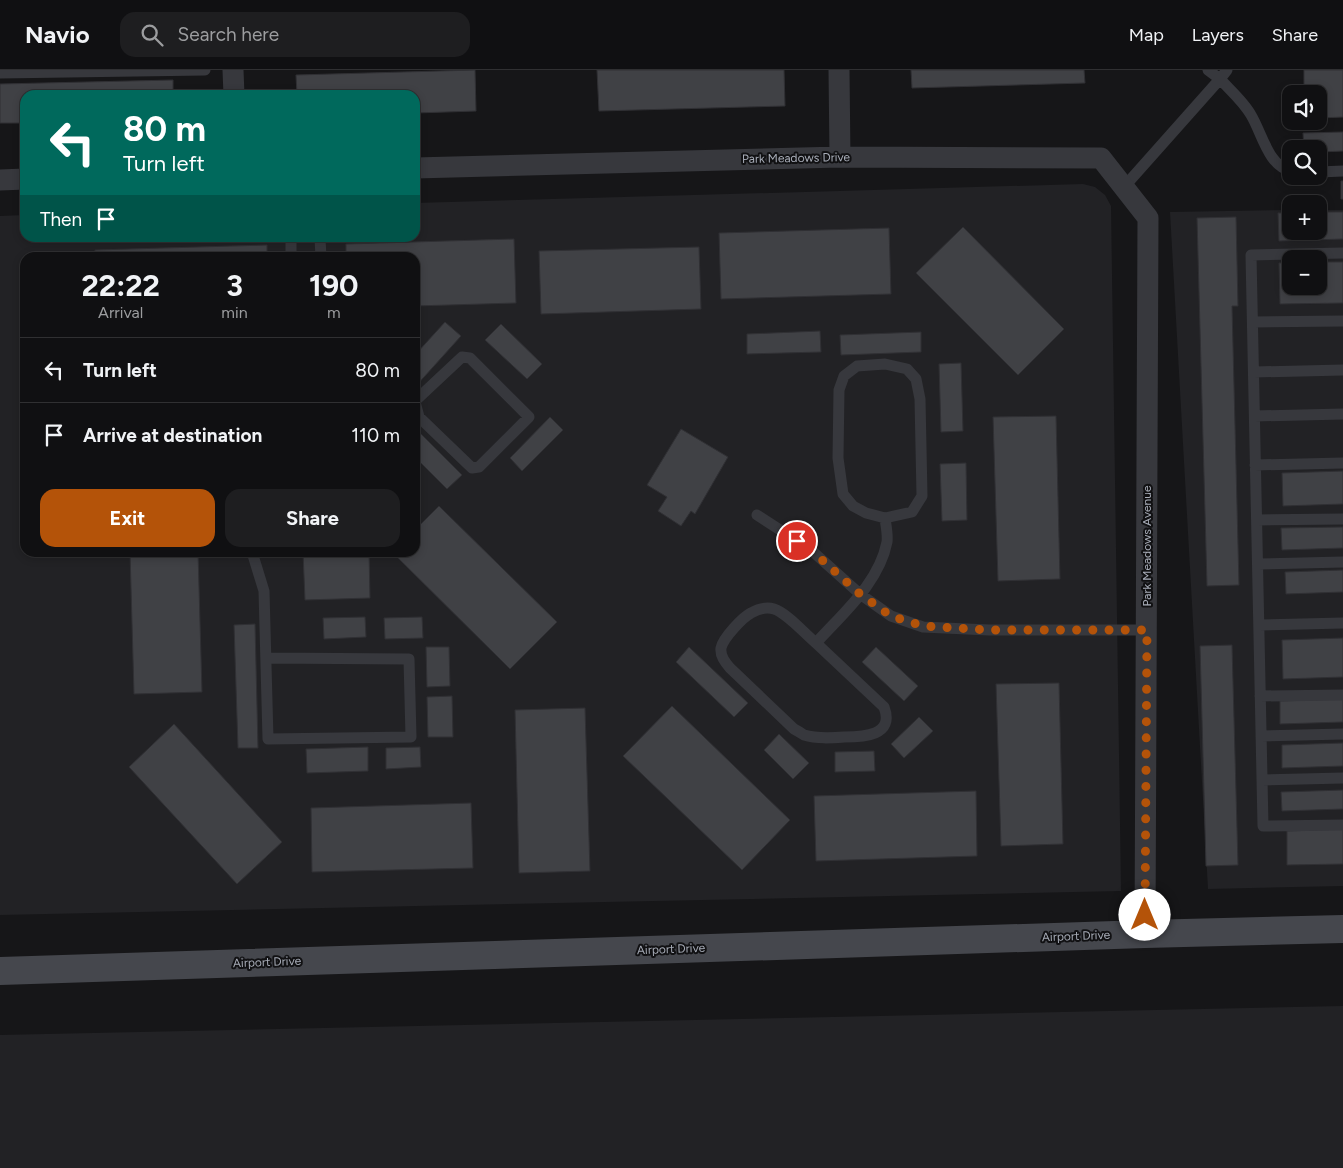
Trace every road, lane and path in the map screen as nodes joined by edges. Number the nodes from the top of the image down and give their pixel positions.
1 (205, 70) edge
2 (234, 70) edge
3 (839, 70) edge
4 (1208, 70) edge
5 (0, 73) edge
6 (1224, 74) edge
7 (234, 90) edge
8 (840, 157) junction
9 (1282, 167) edge
10 (420, 168) edge
11 (1343, 171) edge
12 (1327, 172) edge
13 (20, 179) edge
14 (0, 180) edge
15 (1124, 187) junction
16 (1148, 218) joint
17 (1343, 254) edge
18 (1343, 321) edge
19 (1253, 322) junction
20 (1343, 370) edge
21 (1254, 372) junction
22 (420, 396) edge
23 (1343, 414) edge
24 (1255, 416) junction
25 (420, 418) edge
26 (1343, 463) edge
27 (1255, 465) junction
28 (757, 515) dead end
29 (885, 518) junction
30 (1343, 519) edge
31 (1257, 520) junction
32 (254, 557) edge
33 (1343, 562) edge
34 (1258, 564) junction
35 (860, 594) junction
36 (1343, 623) edge
37 (1259, 625) junction
38 (1147, 630) junction
39 (816, 643) junction
40 (266, 658) junction
41 (1343, 695) edge
42 (1260, 696) junction
43 (1343, 734) edge
44 (1261, 736) junction
45 (1343, 778) edge
46 (1262, 780) junction
47 (1343, 825) edge
48 (1343, 929) edge
49 (1145, 934) junction
50 (0, 971) edge

1 - 5 lane
2 - 7 street
3 - 8 street
4 - 6 lane
6 - 9 lane
6 - 15 lane
8 - 10 street, Park Meadows Drive
8 - 15 street, Park Meadows Drive
11 - 12 lane
13 - 14 street
15 - 16 street, Park Meadows Drive
16 - 38 street, Park Meadows Avenue
17 - 19 lane
18 - 19 lane
19 - 21 lane
20 - 21 lane
21 - 24 lane
22 - 25 lane
23 - 24 lane
24 - 27 lane
26 - 27 lane
27 - 31 lane
28 - 35 lane
29 - 29 lane
29 - 35 lane
30 - 31 lane
31 - 34 lane
32 - 40 lane
33 - 34 lane
34 - 37 lane
35 - 38 lane
35 - 39 lane
36 - 37 lane
37 - 42 lane
38 - 49 street, Park Meadows Avenue
39 - 39 lane
40 - 40 lane
41 - 42 lane
42 - 44 lane
43 - 44 lane
44 - 46 lane
45 - 46 lane
46 - 47 lane
48 - 49 main road, Airport Drive
49 - 50 main road, Airport Drive

